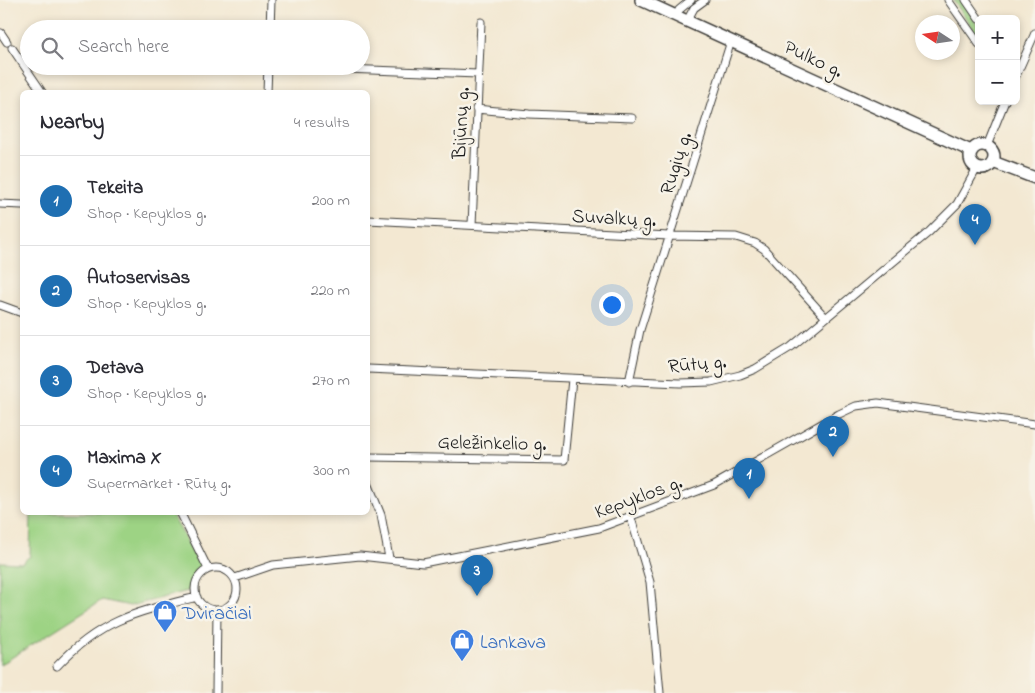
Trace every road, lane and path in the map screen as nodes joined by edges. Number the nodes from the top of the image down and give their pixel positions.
1 (271, 0) edge
2 (641, 0) edge
3 (691, 0) edge
4 (706, 0) edge
5 (948, 0) edge
6 (966, 0) edge
7 (976, 15) edge
8 (682, 18) junction
9 (270, 20) edge
10 (481, 22) dead end
11 (2, 33) dead end
12 (1035, 33) edge
13 (975, 38) edge
14 (731, 40) junction
15 (20, 60) edge
16 (1020, 65) edge
17 (370, 70) edge
18 (478, 74) junction
19 (30, 75) edge
20 (268, 75) edge
21 (41, 90) edge
22 (267, 90) edge
23 (1003, 105) edge
24 (476, 108) junction
25 (632, 118) dead end
26 (987, 146) junction
27 (971, 151) junction
28 (993, 162) junction
29 (978, 168) junction
30 (1035, 178) edge
31 (0, 204) edge
32 (20, 205) edge
33 (370, 220) edge
34 (472, 225) junction
35 (669, 236) junction
36 (0, 305) edge
37 (20, 312) edge
38 (826, 318) junction
39 (370, 370) edge
40 (572, 379) junction
41 (628, 382) junction
42 (1035, 424) edge
43 (370, 456) edge
44 (370, 488) edge
45 (181, 515) edge
46 (631, 518) junction
47 (389, 558) junction
48 (208, 569) junction
49 (235, 578) junction
50 (197, 597) junction
51 (217, 610) junction
52 (57, 666) dead end
53 (216, 693) edge
54 (660, 693) edge

1 - 9 street
2 - 8 main road, Pulko g.
3 - 8 street
4 - 8 street
5 - 13 street
6 - 7 street
8 - 14 main road, Pulko g.
10 - 18 street, Bijūnų g.
11 - 15 street
12 - 16 street
14 - 27 main road, Pulko g.
14 - 35 street, Rugių g.
17 - 18 street
18 - 24 street, Bijūnų g.
19 - 21 street
20 - 22 street
23 - 26 street
24 - 25 street
24 - 34 street, Bijūnų g.
26 - 27 main road
26 - 28 main road
27 - 29 main road
28 - 29 main road
28 - 30 main road
29 - 38 street, Rūtų g.
31 - 32 street
33 - 34 street, Suvalkų g.
34 - 35 street, Suvalkų g.
35 - 38 street, Suvalkų g.
35 - 41 street, Rugių g.
36 - 37 street
38 - 41 street, Rūtų g.
39 - 40 street, Rūtų g.
40 - 41 street, Rūtų g.
40 - 43 street, Geležinkelio g.
42 - 46 street, Kepyklos g.
44 - 47 street
45 - 48 street
46 - 47 street, Kepyklos g.
46 - 54 street
47 - 49 street, Kepyklos g.
48 - 49 street
48 - 50 street
49 - 51 street
50 - 51 street
50 - 52 street
51 - 53 street

